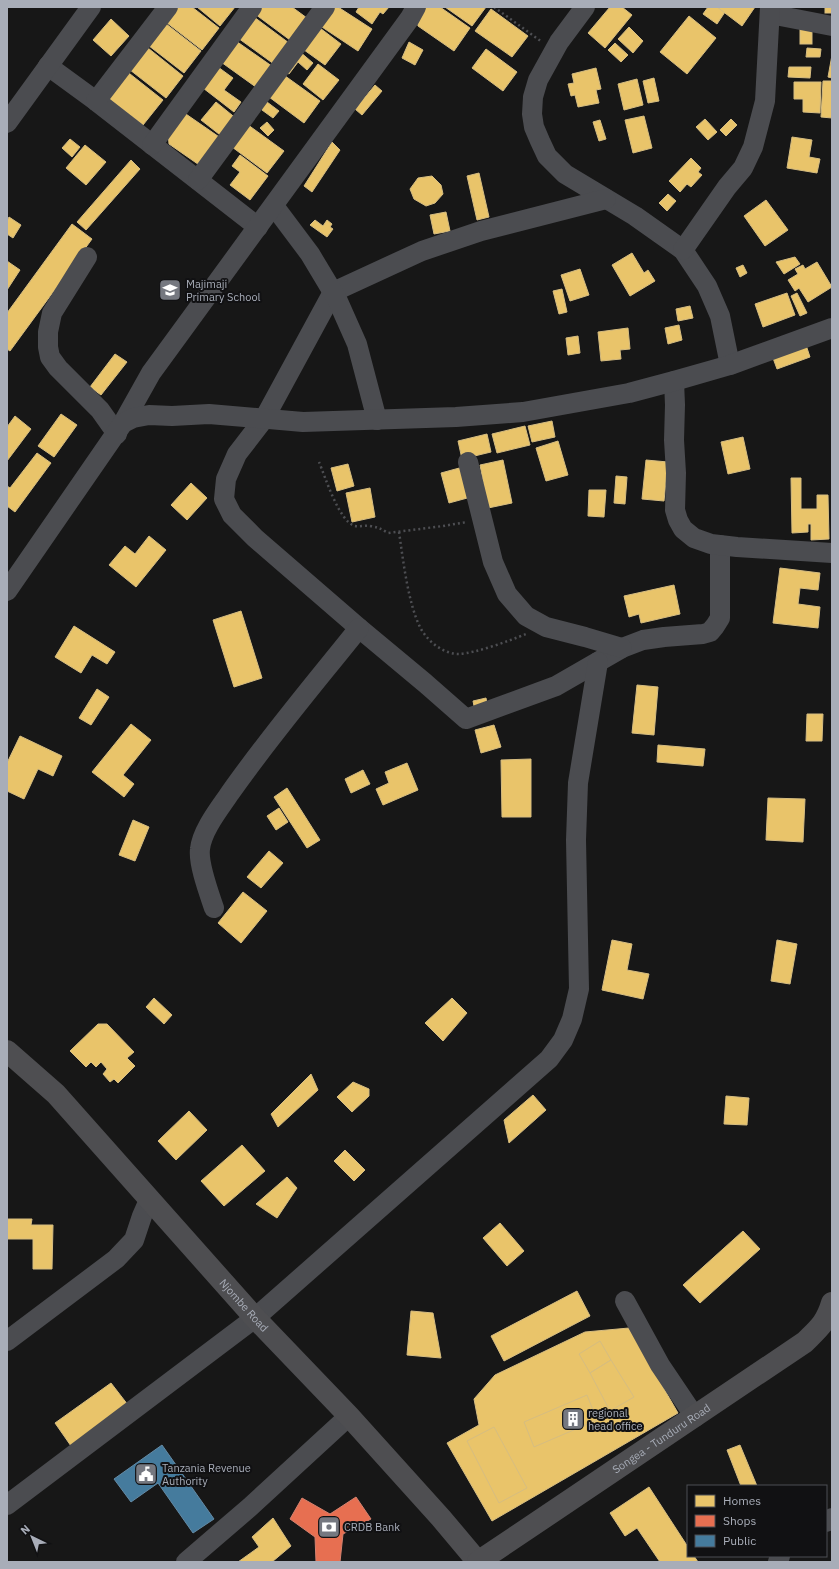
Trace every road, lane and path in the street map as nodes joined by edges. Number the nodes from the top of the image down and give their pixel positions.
1 (91, 7) edge
2 (168, 7) edge
3 (252, 7) edge
4 (325, 7) edge
5 (416, 7) edge
6 (494, 7) edge
7 (585, 7) edge
8 (770, 10) edge
9 (832, 26) edge
10 (559, 42) junction
11 (48, 66) junction
12 (96, 101) junction
13 (7, 123) edge
14 (152, 145) junction
15 (198, 180) junction
16 (606, 199) junction
17 (274, 206) junction
18 (258, 227) junction
19 (683, 250) junction
20 (87, 257) dead end
21 (333, 292) junction
22 (832, 328) edge
23 (730, 366) junction
24 (674, 382) junction
25 (264, 418) junction
26 (377, 420) junction
27 (120, 428) junction
28 (319, 462) dead end
29 (468, 462) dead end
30 (482, 519) junction
31 (399, 532) junction
32 (720, 545) junction
33 (832, 553) edge
34 (7, 591) edge
35 (546, 627) junction
36 (359, 628) junction
37 (622, 648) junction
38 (598, 662) junction
39 (214, 908) dead end
40 (7, 1051) edge
41 (149, 1200) junction
42 (625, 1301) dead end
43 (832, 1303) edge
44 (255, 1318) junction
45 (7, 1341) edge
46 (349, 1416) junction
47 (695, 1416) junction
48 (7, 1505) edge
49 (186, 1562) edge
50 (478, 1562) edge

1 - 11 street
2 - 12 street
3 - 14 street
4 - 15 street
5 - 17 street
6 - 10 path
7 - 10 street
8 - 9 street
8 - 19 street
10 - 16 street
11 - 12 street
11 - 13 street
12 - 14 street
14 - 15 street
15 - 18 street
16 - 19 street
16 - 21 street
17 - 18 street
17 - 21 street
18 - 27 street
19 - 23 street
20 - 27 street
21 - 25 street
21 - 26 street
22 - 23 street
23 - 24 street
24 - 26 street
24 - 32 street
25 - 26 street
25 - 27 street
25 - 36 street
27 - 34 street
28 - 31 path
29 - 30 street
30 - 31 path
30 - 35 street
31 - 35 path
32 - 33 street
32 - 37 street
35 - 37 street
36 - 38 street
36 - 39 street
37 - 38 street
38 - 44 street
40 - 41 highway, Njombe Road
41 - 44 highway, Njombe Road
41 - 45 street
42 - 47 street
43 - 47 highway, Songea - Tunduru Road
44 - 46 highway, Njombe Road
44 - 48 street
46 - 49 street
46 - 50 highway, Njombe Road
47 - 50 highway, Songea - Tunduru Road

